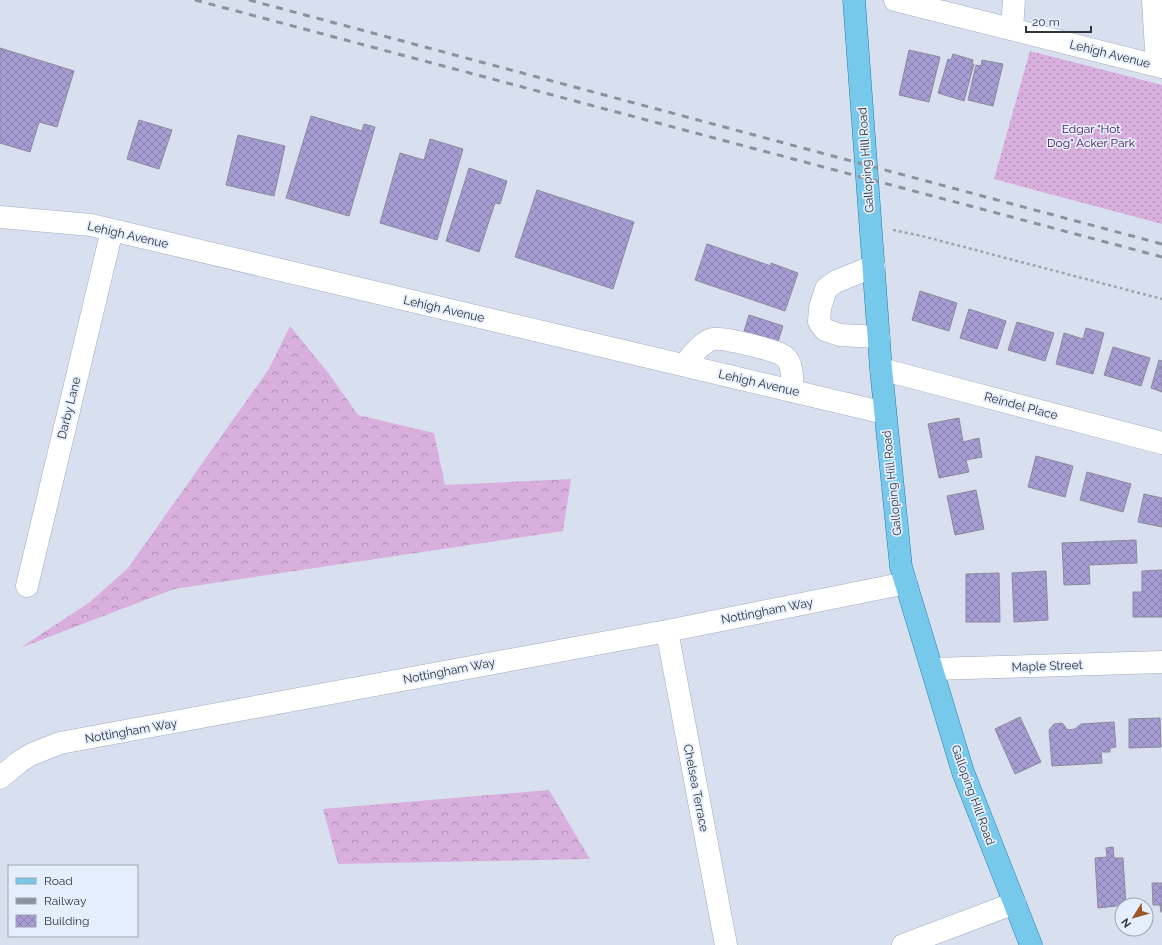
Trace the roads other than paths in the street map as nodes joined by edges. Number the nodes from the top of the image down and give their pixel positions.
1 (854, 0) edge
2 (895, 0) edge
3 (1014, 0) edge
4 (1153, 0) edge
5 (1012, 29) junction
6 (1159, 66) edge
7 (0, 217) edge
8 (112, 230) junction
9 (874, 266) junction
10 (879, 337) junction
11 (684, 365) junction
12 (881, 370) junction
13 (792, 391) junction
14 (885, 413) junction
15 (1162, 444) edge
16 (906, 583) junction
17 (27, 586) dead end
18 (666, 631) junction
19 (1162, 662) edge
20 (932, 670) junction
21 (0, 778) edge
22 (1015, 903) junction
23 (726, 945) edge
24 (903, 945) edge
25 (1031, 945) edge

1 - 9 main road, Galloping Hill Road
2 - 5 street, Lehigh Avenue
3 - 5 street
4 - 6 street
5 - 6 street, Lehigh Avenue
7 - 8 street, Lehigh Avenue
8 - 11 street, Lehigh Avenue
8 - 17 street, Darby Lane
9 - 10 main road, Galloping Hill Road
9 - 10 street
10 - 12 main road, Galloping Hill Road
11 - 13 street, Lehigh Avenue
11 - 13 street
12 - 14 main road, Galloping Hill Road
12 - 15 street, Reindel Place
13 - 14 street, Lehigh Avenue
14 - 16 main road, Galloping Hill Road
16 - 18 street, Nottingham Way
16 - 20 main road, Galloping Hill Road
18 - 21 street, Nottingham Way
18 - 23 street, Chelsea Terrace
19 - 20 street, Maple Street
20 - 22 main road, Galloping Hill Road
22 - 24 street
22 - 25 main road, Galloping Hill Road

